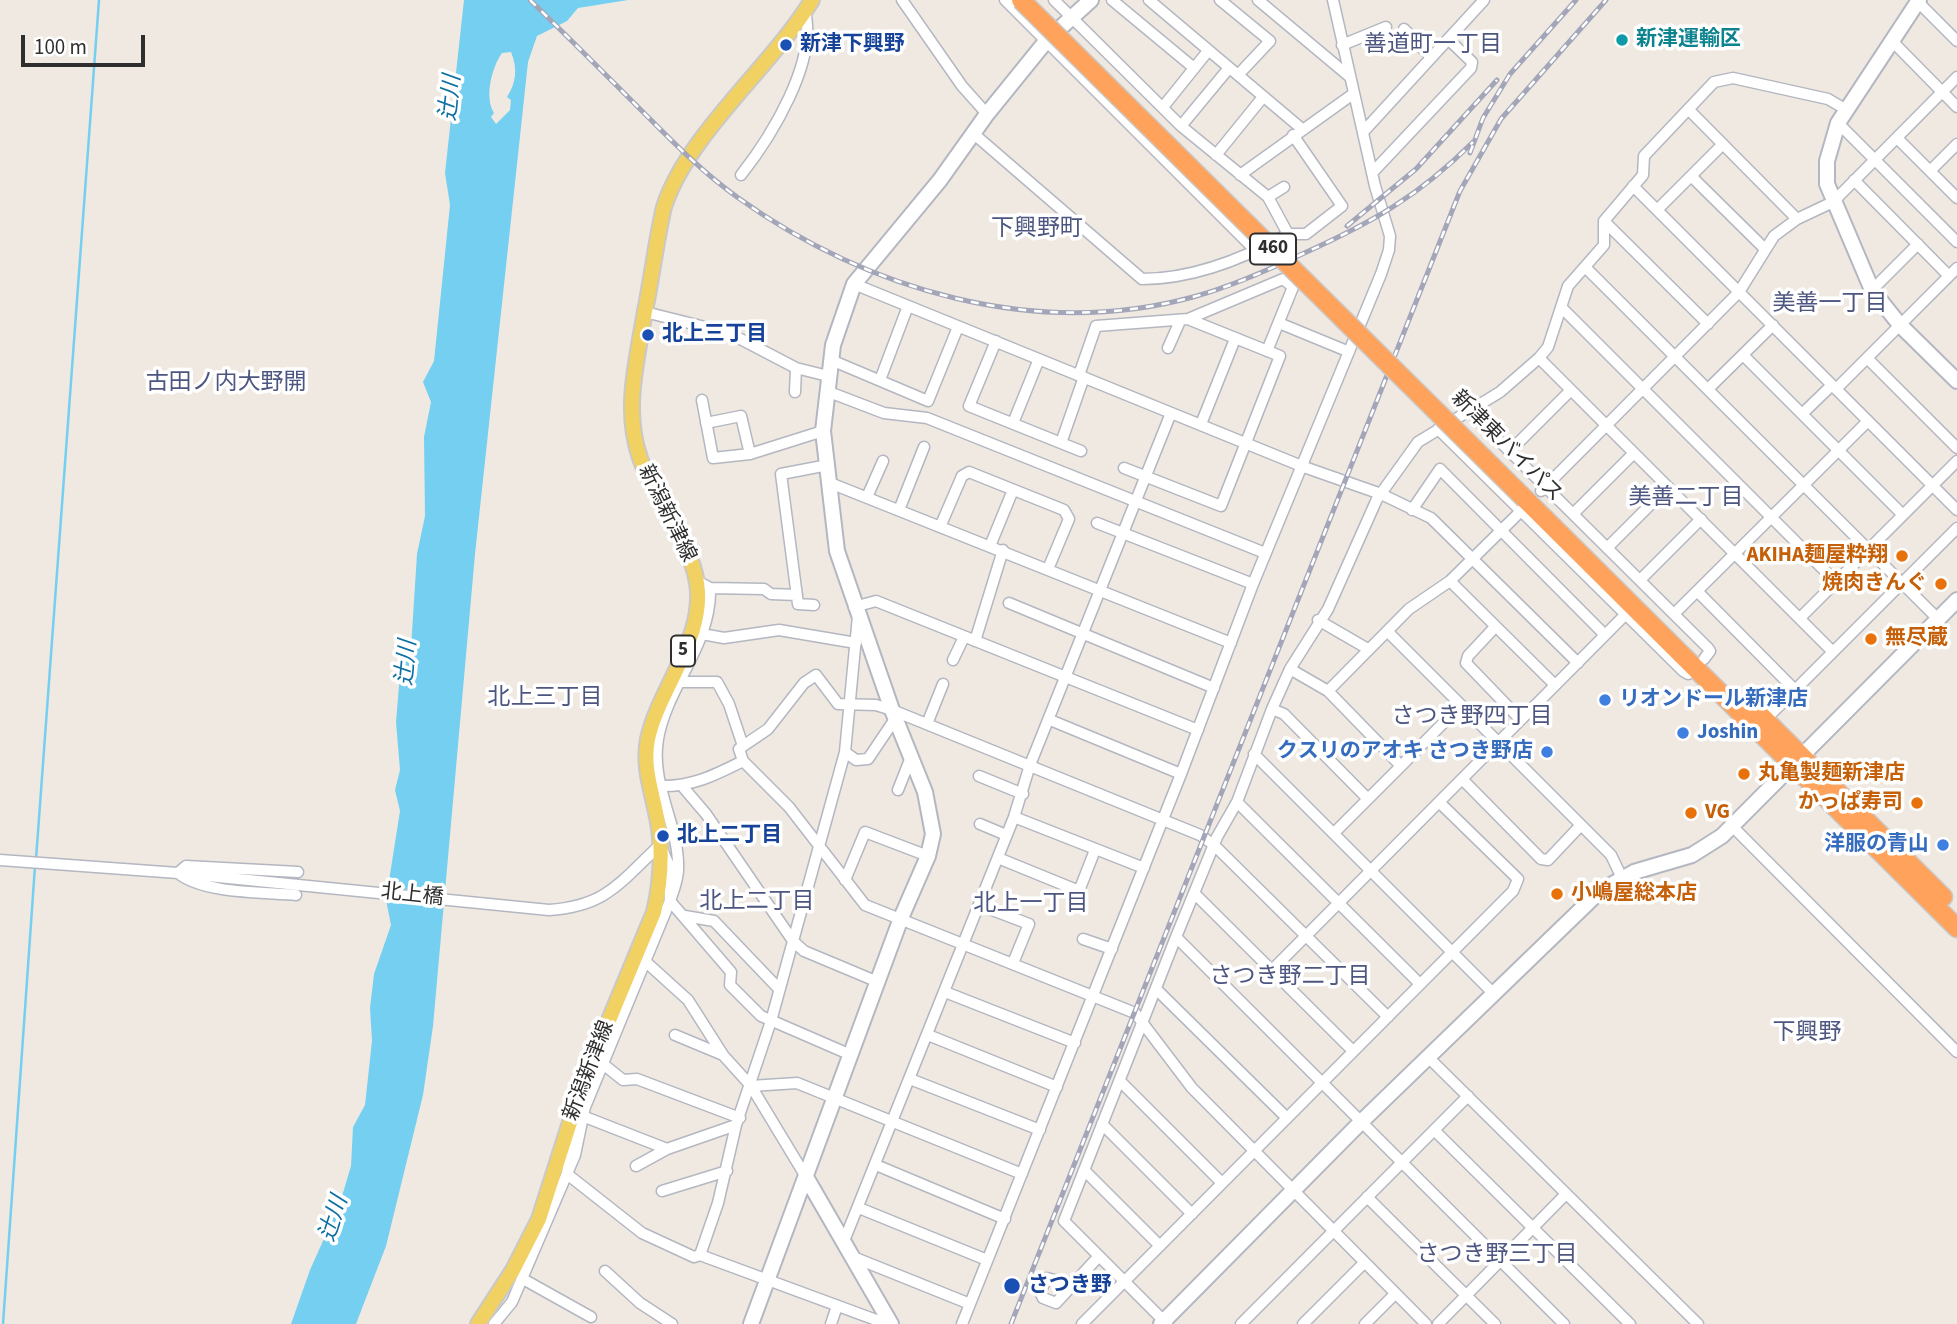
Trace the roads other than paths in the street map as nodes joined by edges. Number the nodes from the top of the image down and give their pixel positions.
1 (901, 0) edge
2 (1005, 0) edge
3 (1021, 0) edge
4 (1037, 0) edge
5 (1054, 0) edge
6 (1091, 0) edge
7 (1112, 0) edge
8 (1149, 0) edge
9 (1220, 0) edge
10 (1258, 0) edge
11 (1333, 0) edge
12 (1484, 0) edge
13 (1918, 1) edge
14 (809, 6) edge
15 (1071, 17) junction
16 (1386, 27) dead end
17 (1404, 29) dead end
18 (1448, 39) junction
19 (1047, 40) junction
20 (1892, 41) junction
21 (1957, 41) edge
22 (1342, 45) junction
23 (1208, 51) junction
24 (1431, 57) junction
25 (1194, 68) junction
26 (1229, 68) junction
27 (1238, 75) junction
28 (1351, 77) junction
29 (1957, 77) edge
30 (1942, 92) junction
31 (1353, 94) junction
32 (1263, 97) junction
33 (1163, 107) junction
34 (1957, 107) edge
35 (1688, 109) junction
36 (1845, 109) junction
37 (987, 114) junction
38 (1838, 123) junction
39 (1181, 126) junction
40 (1364, 131) junction
41 (1297, 132) junction
42 (974, 134) junction
43 (1897, 138) junction
44 (1723, 144) junction
45 (1957, 144) edge
46 (1216, 155) junction
47 (1874, 160) junction
48 (1930, 171) junction
49 (1372, 173) junction
50 (741, 175) dead end
51 (1240, 175) junction
52 (1691, 176) junction
53 (1854, 180) junction
54 (1633, 186) junction
55 (1284, 187) dead end
56 (1268, 197) junction
57 (1957, 198) edge
58 (1833, 202) junction
59 (1657, 210) junction
60 (1797, 219) junction
61 (1604, 221) junction
62 (1288, 234) junction
63 (1957, 242) edge
64 (1918, 244) junction
65 (1765, 249) junction
66 (1257, 252) junction
67 (1586, 267) junction
68 (1953, 272) edge
69 (855, 284) junction
70 (1872, 290) junction
71 (1739, 292) junction
72 (908, 306) junction
73 (1561, 307) junction
74 (645, 312) junction
75 (1184, 320) junction
76 (1279, 323) junction
77 (1708, 324) junction
78 (1773, 325) junction
79 (1900, 325) junction
80 (958, 327) junction
81 (1235, 339) junction
82 (996, 341) junction
83 (1168, 348) dead end
84 (1266, 351) junction
85 (1347, 351) junction
86 (1743, 355) junction
87 (1675, 356) junction
88 (1539, 358) junction
89 (1867, 358) junction
90 (1039, 359) junction
91 (831, 360) junction
92 (796, 368) junction
93 (828, 376) junction
94 (1082, 376) junction
95 (880, 380) junction
96 (1957, 381) edge
97 (1834, 387) junction
98 (1642, 388) junction
99 (1708, 389) junction
100 (1571, 390) junction
101 (795, 392) dead end
102 (829, 392) junction
103 (702, 400) dead end
104 (1468, 410) junction
105 (1171, 413) junction
106 (1802, 414) junction
107 (1868, 421) junction
108 (706, 423) junction
109 (1013, 423) junction
110 (1201, 424) junction
111 (1606, 425) junction
112 (1438, 429) junction
113 (823, 431) junction
114 (1061, 443) junction
115 (1246, 443) junction
116 (924, 447) dead end
117 (1957, 448) edge
118 (1838, 450) junction
119 (1081, 451) dead end
120 (1510, 451) junction
121 (1634, 453) junction
122 (750, 454) junction
123 (883, 461) dead end
124 (1957, 461) edge
125 (828, 465) junction
126 (1304, 467) junction
127 (1124, 468) dead end
128 (1145, 477) junction
129 (830, 482) junction
130 (1804, 485) junction
131 (1933, 485) junction
132 (1668, 487) junction
133 (1013, 489) junction
134 (1381, 495) junction
135 (867, 497) junction
136 (1531, 498) junction
137 (1135, 501) junction
138 (899, 510) junction
139 (1412, 510) junction
140 (1957, 510) edge
141 (1573, 514) junction
142 (1903, 515) junction
143 (1771, 517) junction
144 (1701, 519) junction
145 (1097, 523) dead end
146 (940, 527) junction
147 (1957, 528) edge
148 (1500, 530) junction
149 (1123, 531) junction
150 (990, 546) junction
151 (1607, 548) junction
152 (1868, 549) junction
153 (1003, 550) junction
154 (1265, 553) junction
155 (1735, 554) junction
156 (1472, 558) junction
157 (1048, 569) junction
158 (1450, 580) junction
159 (1640, 580) junction
160 (1836, 582) junction
161 (1902, 583) junction
162 (703, 584) junction
163 (1252, 584) junction
164 (1102, 591) junction
165 (1697, 591) junction
166 (797, 594) junction
167 (1957, 600) edge
168 (1009, 603) dead end
169 (814, 605) dead end
170 (856, 611) junction
171 (1626, 614) junction
172 (1674, 614) junction
173 (1800, 618) junction
174 (1938, 619) junction
175 (1318, 620) junction
176 (1495, 627) junction
177 (1387, 631) junction
178 (702, 634) junction
179 (1083, 635) junction
180 (1605, 635) junction
181 (964, 637) junction
182 (975, 641) junction
183 (856, 643) junction
184 (1231, 643) junction
185 (1368, 649) junction
186 (1833, 652) junction
187 (953, 660) dead end
188 (1578, 663) junction
189 (1700, 663) junction
190 (1290, 669) junction
191 (1067, 677) junction
192 (681, 682) junction
193 (943, 684) dead end
194 (1555, 685) junction
195 (1214, 688) junction
196 (1795, 690) junction
197 (1328, 691) junction
198 (1461, 705) junction
199 (849, 706) junction
200 (1272, 709) junction
201 (1772, 713) dead end
202 (894, 714) junction
203 (1049, 719) junction
204 (1520, 719) junction
205 (927, 724) junction
206 (1198, 730) junction
207 (1498, 742) junction
208 (743, 746) junction
209 (845, 752) junction
210 (1254, 754) junction
211 (911, 757) junction
212 (1796, 760) junction
213 (743, 761) junction
214 (1030, 765) junction
215 (1401, 766) junction
216 (1181, 774) junction
217 (979, 776) dead end
218 (1462, 780) junction
219 (660, 786) junction
220 (683, 787) junction
221 (898, 790) dead end
222 (1023, 794) junction
223 (1368, 799) junction
224 (1237, 802) junction
225 (1440, 803) junction
226 (1014, 817) junction
227 (1163, 821) junction
228 (980, 824) dead end
229 (1581, 825) junction
230 (1732, 826) junction
231 (1334, 833) junction
232 (1006, 835) junction
233 (660, 842) junction
234 (1214, 845) junction
235 (821, 848) junction
236 (1095, 850) junction
237 (928, 856) junction
238 (998, 858) junction
239 (0, 860) edge
240 (1144, 868) junction
241 (1371, 870) junction
242 (298, 872) dead end
243 (178, 873) junction
244 (1622, 878) junction
245 (845, 880) junction
246 (1194, 893) junction
247 (296, 895) dead end
248 (670, 901) junction
249 (1339, 903) junction
250 (979, 905) junction
251 (1957, 911) edge
252 (685, 916) junction
253 (901, 918) junction
254 (1957, 928) edge
255 (1306, 936) junction
256 (1175, 937) junction
257 (1083, 939) dead end
258 (793, 942) junction
259 (964, 944) junction
260 (1112, 949) junction
261 (1453, 951) junction
262 (646, 962) junction
263 (1013, 962) junction
264 (1272, 970) junction
265 (878, 982) junction
266 (1420, 984) junction
267 (779, 989) junction
268 (1156, 989) junction
269 (945, 992) junction
270 (1494, 994) junction
271 (1094, 996) junction
272 (1388, 1017) junction
273 (1143, 1020) junction
274 (771, 1021) junction
275 (675, 1035) dead end
276 (928, 1035) junction
277 (1075, 1043) junction
278 (1353, 1051) junction
279 (1957, 1052) edge
280 (723, 1055) junction
281 (851, 1055) junction
282 (1430, 1059) junction
283 (603, 1064) junction
284 (910, 1079) junction
285 (1120, 1081) junction
286 (1322, 1083) junction
287 (751, 1086) junction
288 (1057, 1087) junction
289 (1468, 1096) junction
290 (835, 1097) junction
291 (578, 1118) junction
292 (1287, 1118) junction
293 (738, 1121) junction
294 (893, 1122) junction
295 (1361, 1122) junction
296 (1102, 1124) junction
297 (1040, 1130) junction
298 (1434, 1130) junction
299 (667, 1149) junction
300 (1255, 1150) junction
301 (1402, 1163) junction
302 (876, 1165) junction
303 (636, 1166) dead end
304 (1084, 1170) junction
305 (727, 1171) junction
306 (567, 1174) junction
307 (1022, 1174) junction
308 (806, 1177) junction
309 (1222, 1183) junction
310 (662, 1191) dead end
311 (1295, 1192) junction
312 (1566, 1194) junction
313 (1367, 1197) junction
314 (859, 1208) junction
315 (1192, 1214) junction
316 (1005, 1219) junction
317 (1533, 1228) junction
318 (1332, 1231) junction
319 (844, 1241) junction
320 (1160, 1246) junction
321 (700, 1255) junction
322 (1099, 1256) junction
323 (852, 1257) junction
324 (987, 1260) junction
325 (1500, 1260) junction
326 (1364, 1263) junction
327 (606, 1271) dead end
328 (523, 1279) junction
329 (768, 1281) junction
330 (1124, 1281) junction
331 (1074, 1285) dead end
332 (1395, 1294) junction
333 (1466, 1295) junction
334 (970, 1304) junction
335 (837, 1306) junction
336 (591, 1317) dead end
337 (1164, 1323) edge
338 (478, 1324) edge
339 (494, 1324) edge
340 (672, 1324) edge
341 (751, 1324) edge
342 (831, 1324) edge
343 (887, 1324) edge
344 (962, 1324) edge
345 (1082, 1324) edge
346 (1241, 1324) edge
347 (1303, 1324) edge
348 (1365, 1324) edge
349 (1426, 1324) edge
350 (1437, 1324) edge
351 (1495, 1324) edge
352 (1564, 1324) edge
353 (1630, 1324) edge
354 (1698, 1324) edge

1 - 37 street
2 - 19 street
3 - 136 highway, 新津東バイパス / 460, bridge
4 - 136 highway, 新津東バイパス / 460
5 - 15 street
6 - 15 street
7 - 25 street
8 - 23 street
9 - 27 street
10 - 28 street
11 - 22 street
12 - 18 street
13 - 20 street
13 - 21 street
14 - 50 street
14 - 74 main road, 新潟新津線 / 5
15 - 19 street
15 - 33 street
16 - 22 street
17 - 24 street
18 - 24 street
18 - 49 street
19 - 37 street
19 - 66 street
20 - 30 street
20 - 36 street
22 - 28 street
23 - 25 street
23 - 26 street
24 - 40 street
25 - 33 street
26 - 27 street
26 - 39 street
27 - 32 street
28 - 31 street
29 - 30 street
30 - 34 street
30 - 43 street
31 - 40 street
31 - 41 street
32 - 41 street
32 - 46 street
33 - 39 street
35 - 36 street
35 - 44 street
35 - 54 street
36 - 38 street
37 - 42 street
38 - 47 street
38 - 58 street
39 - 46 street
40 - 49 street
41 - 51 street
41 - 62 street
42 - 66 street
42 - 69 street
43 - 47 street
43 - 48 street
44 - 52 street
44 - 60 street
45 - 48 street
46 - 51 street
47 - 53 street
47 - 63 street
48 - 57 street
49 - 85 street
51 - 56 street
52 - 59 street
52 - 65 street
53 - 58 street
53 - 64 street
54 - 59 street
54 - 61 street
55 - 56 street
56 - 62 street
58 - 60 street
58 - 70 street
59 - 71 street
60 - 65 street
61 - 67 street
61 - 77 street
62 - 66 street
64 - 68 street
64 - 70 street
65 - 71 street
67 - 73 street
67 - 87 street
68 - 79 street
69 - 72 street
69 - 91 street
70 - 79 street
71 - 77 street
71 - 78 street
72 - 80 street
72 - 95 street
73 - 88 street
73 - 98 street
74 - 92 street
74 - 162 main road, 新潟新津線 / 5
75 - 76 street
75 - 81 street
75 - 83 street
75 - 94 street
76 - 84 street
76 - 85 street
77 - 87 street
78 - 86 street
78 - 97 street
79 - 89 street
79 - 96 street
80 - 82 street
80 - 95 street
81 - 84 street
81 - 110 street
82 - 90 street
82 - 109 street
84 - 115 street
85 - 126 street
86 - 99 street
86 - 106 street
87 - 98 street
87 - 99 street
88 - 100 street
88 - 104 street
89 - 97 street
89 - 117 street
90 - 94 street
90 - 109 street
91 - 93 street
91 - 95 street
92 - 93 street
92 - 101 street
93 - 102 street
94 - 105 street
94 - 114 street
97 - 106 street
97 - 107 street
98 - 111 street
98 - 143 street
99 - 130 street
100 - 111 street
100 - 120 street
102 - 113 street
102 - 137 street
103 - 108 street
104 - 112 street
104 - 120 street
105 - 110 street
105 - 128 street
106 - 118 street
107 - 118 street
107 - 131 street
108 - 122 street
108 - 122 street
109 - 114 street
110 - 115 street
111 - 121 street
111 - 136 street
112 - 134 street
112 - 136 street
113 - 122 street
113 - 125 street
114 - 119 street
115 - 126 street
115 - 128 street
116 - 138 street
118 - 130 street
118 - 142 street
120 - 136 street
121 - 132 street
121 - 141 street
123 - 135 street
124 - 131 street
125 - 129 street
125 - 166 street
126 - 134 street
126 - 154 street
127 - 128 street
128 - 137 street
129 - 135 street
129 - 170 street
130 - 143 street
130 - 152 street
131 - 140 street
131 - 142 street
132 - 144 street
132 - 151 street
133 - 146 street
133 - 150 street
133 - 157 street
134 - 139 street
134 - 175 street
135 - 138 street
136 - 141 street
136 - 148 street
136 - 171 street
136 - 189 highway, 新津東バイパス / 460
137 - 149 street
137 - 154 street
138 - 146 street
139 - 148 street
139 - 156 street
141 - 151 street
142 - 152 street
143 - 155 street
143 - 160 street
144 - 155 street
144 - 159 street
145 - 149 street
146 - 150 street
147 - 161 street
148 - 156 street
148 - 180 street
149 - 163 street
149 - 164 street
150 - 153 street
151 - 159 street
152 - 160 street
152 - 161 street
153 - 157 street
153 - 182 street
154 - 163 street
155 - 165 street
155 - 173 street
156 - 158 street
156 - 188 street
157 - 164 street
158 - 176 street
158 - 177 street
159 - 172 street
160 - 173 street
161 - 174 street
161 - 186 street
162 - 166 street
162 - 178 street
162 - 233 main road, 新潟新津線 / 5
163 - 184 street
164 - 179 street
164 - 184 street
165 - 172 street
165 - 196 street
166 - 169 street
167 - 174 street
168 - 179 street
170 - 181 street
170 - 183 street
170 - 202 street
171 - 180 street
171 - 189 street
172 - 189 street
173 - 186 street
174 - 212 street
175 - 185 street
175 - 190 street
176 - 194 street
176 - 204 street
177 - 185 street
177 - 198 street
178 - 183 street
178 - 192 street
179 - 191 street
179 - 195 street
180 - 188 street
181 - 182 street
181 - 187 street
182 - 191 street
183 - 199 street
184 - 195 street
185 - 197 street
186 - 196 street
188 - 194 street
189 - 212 highway, 新津東バイパス / 460
190 - 197 street
190 - 200 street
191 - 203 street
191 - 206 street
192 - 208 street
192 - 219 street
193 - 205 street
194 - 204 street
195 - 206 street
196 - 201 street
197 - 215 street
198 - 207 street
198 - 215 street
199 - 202 street
199 - 208 street
199 - 209 street
200 - 210 street
200 - 223 street
202 - 205 street
202 - 209 street
202 - 211 street
203 - 214 street
203 - 216 street
204 - 207 street
205 - 214 street
206 - 216 street
207 - 218 street
207 - 229 street
208 - 213 street
209 - 235 street
210 - 224 street
210 - 231 street
211 - 221 street
211 - 237 street
212 - 230 street
212 - 251 highway, 新津東バイパス / 460
212 - 254 highway, 新津東バイパス / 460
213 - 220 street
213 - 235 street
214 - 222 street
214 - 227 street
215 - 223 street
216 - 227 street
217 - 222 street
218 - 225 street
218 - 229 street
219 - 220 street
219 - 233 street
219 - 248 street
220 - 258 street
222 - 226 street
223 - 231 street
224 - 234 street
224 - 249 street
225 - 241 street
225 - 261 street
226 - 232 street
226 - 236 street
227 - 234 street
227 - 240 street
228 - 232 street
229 - 244 street
230 - 244 street
230 - 279 street
231 - 241 street
232 - 238 street
233 - 243 street, 北上橋
233 - 248 street
233 - 291 main road, 新潟新津線 / 5
234 - 246 street
234 - 255 street
235 - 245 street
235 - 258 street
236 - 238 street
236 - 240 street
237 - 245 street
237 - 253 street
238 - 250 street
239 - 243 street
240 - 260 street
241 - 249 street
241 - 261 street
242 - 243 street
243 - 247 street
244 - 270 street
245 - 253 street
246 - 256 street
246 - 264 street
248 - 252 street
248 - 262 street
249 - 255 street
249 - 266 street
250 - 259 street
250 - 263 street
252 - 267 street
252 - 274 street
253 - 259 street
253 - 265 street
255 - 264 street
255 - 272 street
256 - 268 street
256 - 286 street
257 - 260 street
258 - 265 street
258 - 267 street
259 - 263 street
259 - 269 street
260 - 271 street
261 - 266 street
261 - 270 street
262 - 280 street
262 - 283 street
263 - 271 street
264 - 278 street
265 - 281 street
266 - 272 street
267 - 274 street
268 - 273 street
268 - 292 street
269 - 276 street
269 - 277 street
270 - 282 street
271 - 273 street
271 - 277 street
272 - 278 street
273 - 285 street
273 - 300 street
274 - 281 street
274 - 287 street
275 - 280 street
276 - 284 street
276 - 288 street
277 - 288 street
278 - 286 street
280 - 287 street
281 - 290 street
282 - 289 street
282 - 295 street
283 - 291 street
283 - 293 street
284 - 294 street
284 - 297 street
285 - 296 street
285 - 309 street
286 - 292 street
286 - 295 street
287 - 290 street
287 - 293 street
287 - 308 street
288 - 297 street
289 - 298 street
289 - 312 street
290 - 294 street
290 - 308 street
291 - 299 street
291 - 306 street
291 - 338 main road, 新潟新津線 / 5
292 - 300 street
293 - 299 street
293 - 305 street
294 - 302 street
294 - 307 street
295 - 301 street
295 - 311 street
296 - 304 street
296 - 315 street
297 - 307 street
298 - 301 street
298 - 317 street
299 - 303 street
300 - 309 street
300 - 311 street
301 - 313 street
301 - 325 street
302 - 314 street
302 - 316 street
304 - 320 street
304 - 322 street
305 - 310 street
305 - 321 street
306 - 321 street
306 - 328 street
307 - 316 street
308 - 319 street
308 - 329 street
309 - 315 street
311 - 318 street
311 - 337 street
312 - 317 street
312 - 354 street
313 - 318 street
313 - 333 street
314 - 319 street
314 - 324 street
315 - 320 street
316 - 324 street
317 - 325 street
317 - 353 street
318 - 326 street
318 - 346 street
319 - 323 street
320 - 330 street
321 - 329 street
322 - 330 street
322 - 331 street
323 - 334 street
323 - 343 street
324 - 334 street
325 - 333 street
325 - 352 street
326 - 332 street
326 - 347 street
327 - 340 street
328 - 336 street
328 - 339 street
329 - 335 street
329 - 341 street
330 - 337 street
330 - 345 street
332 - 348 street
332 - 349 street
333 - 350 street
333 - 351 street
334 - 344 street
335 - 342 street
335 - 343 street

